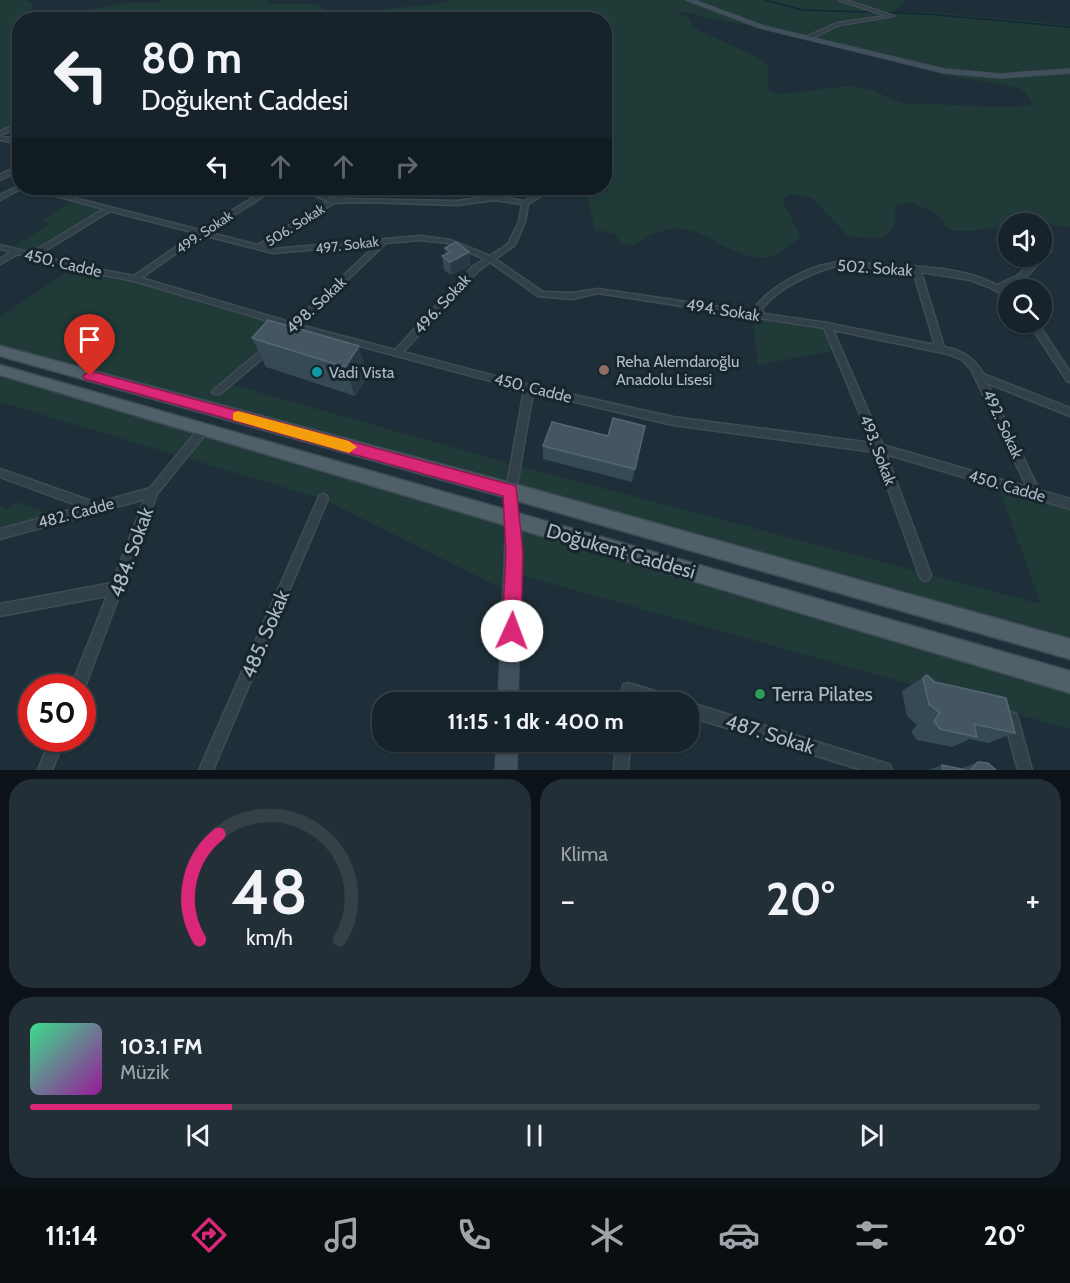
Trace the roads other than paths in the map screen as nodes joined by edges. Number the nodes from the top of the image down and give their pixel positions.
1 (688, 0) edge
2 (841, 0) edge
3 (810, 37) junction
4 (1070, 71) edge
5 (57, 195) edge
6 (74, 195) edge
7 (255, 195) edge
8 (317, 195) edge
9 (348, 195) edge
10 (539, 195) edge
11 (259, 196) joint
12 (69, 198) junction
13 (333, 201) junction
14 (525, 203) junction
15 (110, 208) junction
16 (203, 231) junction
17 (385, 240) junction
18 (0, 247) edge
19 (258, 248) junction
20 (17, 252) junction
21 (31, 256) junction
22 (489, 258) junction
23 (0, 262) edge
24 (1031, 267) edge
25 (917, 271) junction
26 (135, 279) junction
27 (1018, 279) edge
28 (998, 288) edge
29 (760, 315) junction
30 (295, 326) junction
31 (826, 326) junction
32 (286, 333) edge
33 (1039, 333) edge
34 (278, 340) edge
35 (940, 348) junction
36 (0, 351) edge
37 (397, 353) junction
38 (964, 357) joint
39 (0, 370) edge
40 (981, 377) junction
41 (1070, 379) edge
42 (529, 388) junction
43 (217, 392) dead end
44 (1070, 412) edge
45 (204, 429) junction
46 (879, 448) junction
47 (0, 473) edge
48 (511, 491) junction
49 (153, 492) junction
50 (1036, 495) junction
51 (323, 499) dead end
52 (1070, 504) edge
53 (96, 507) junction
54 (514, 520) junction
55 (0, 534) edge
56 (925, 575) dead end
57 (118, 588) junction
58 (0, 610) edge
59 (1070, 649) edge
60 (83, 674) edge
61 (1070, 681) edge
62 (508, 692) edge
63 (1009, 711) edge
64 (699, 712) edge
65 (52, 752) edge
66 (507, 752) edge
67 (623, 752) edge
68 (45, 770) edge
69 (206, 770) edge
70 (506, 770) edge
71 (621, 770) edge
72 (885, 770) edge
73 (1025, 770) edge

1 - 3 street
2 - 3 street
3 - 4 street
5 - 12 street, 497. Sokak
6 - 12 street
7 - 11 street
8 - 13 street
9 - 13 street, 506. Sokak
10 - 14 street
11 - 16 street, 499. Sokak
12 - 15 street, 497. Sokak
13 - 14 street
13 - 19 street, 506. Sokak
14 - 22 street, 496. Sokak
15 - 16 street, 497. Sokak
15 - 21 street
16 - 19 street, 497. Sokak
16 - 26 street, 499. Sokak
17 - 19 street, 497. Sokak
17 - 22 street, 497. Sokak
17 - 30 street, 498. Sokak
18 - 20 street, 450. Cadde
20 - 21 street, 450. Cadde
20 - 23 street
21 - 26 street, 450. Cadde
22 - 29 street, 494. Sokak
22 - 37 street, 496. Sokak
24 - 27 street
25 - 28 street, 502. Sokak
25 - 29 street, 502. Sokak
25 - 35 street
26 - 30 street, 450. Cadde
29 - 31 street, 494. Sokak
30 - 32 street, 498. Sokak
30 - 37 street, 450. Cadde
31 - 35 street, 494. Sokak
31 - 46 street, 493. Sokak
33 - 41 street
34 - 43 street, 498. Sokak
35 - 38 street, 494. Sokak
36 - 48 main road, Doğukent Caddesi
37 - 42 street, 450. Cadde
38 - 40 street, 492. Sokak
39 - 45 main road, Doğukent Caddesi
40 - 44 street
40 - 50 street, 492. Sokak
42 - 46 street, 450. Cadde
42 - 48 street
45 - 49 street, 484. Sokak
45 - 54 main road, Doğukent Caddesi
46 - 50 street, 450. Cadde
46 - 56 street, 493. Sokak
47 - 53 street
48 - 54 main road
48 - 59 main road, Doğukent Caddesi
49 - 53 street, 482. Cadde
49 - 57 street, 484. Sokak
50 - 52 street, 450. Cadde
51 - 69 street, 485. Sokak
53 - 55 street, 482. Cadde
54 - 61 main road, Doğukent Caddesi
54 - 62 street
57 - 58 street
57 - 60 street, 484. Sokak
63 - 73 street
64 - 72 street, 487. Sokak
65 - 68 street
66 - 70 street
67 - 71 street

